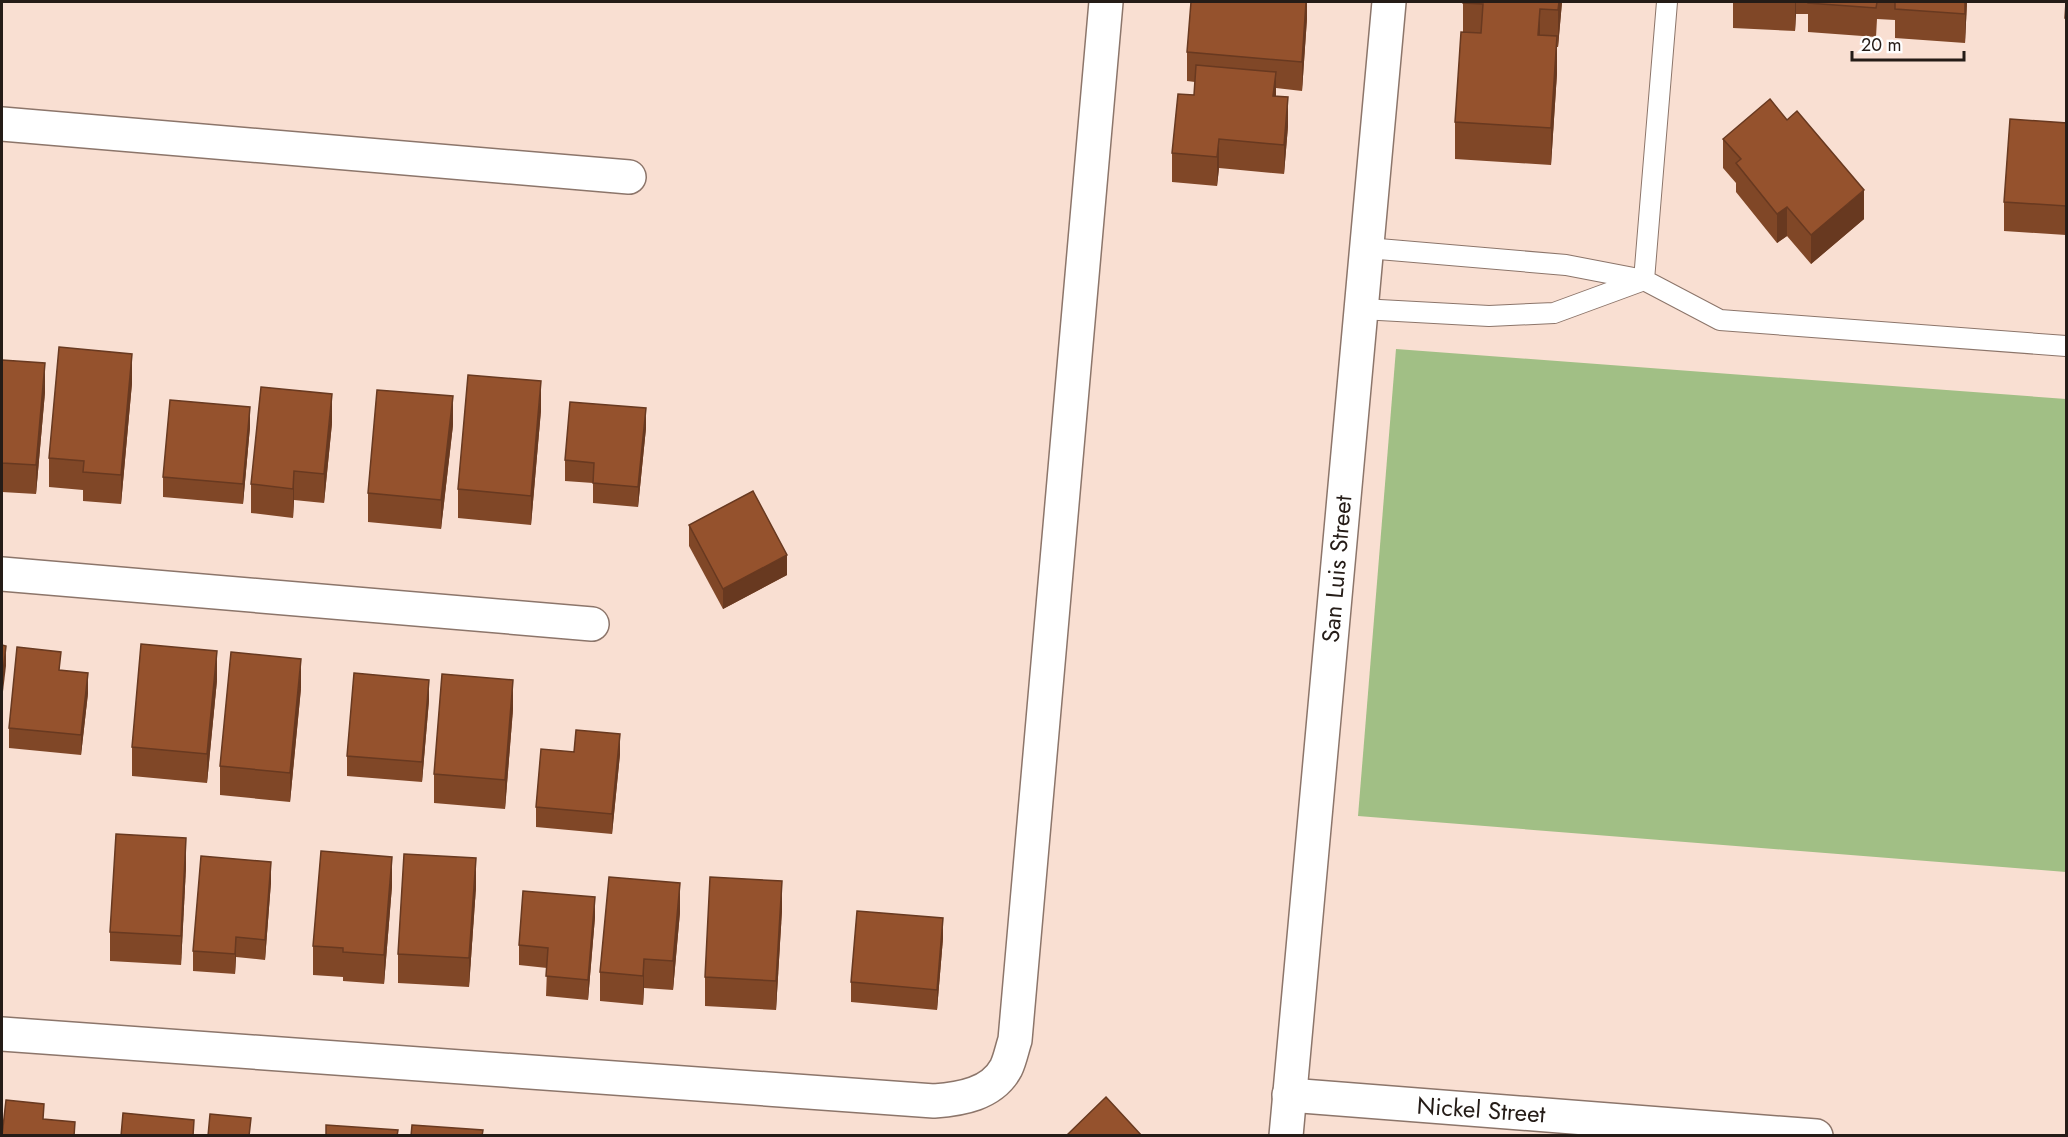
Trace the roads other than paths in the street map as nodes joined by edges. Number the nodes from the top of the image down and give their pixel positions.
1 (1106, 2) edge
2 (1389, 2) edge
3 (1667, 2) edge
4 (2, 124) edge
5 (629, 177) dead end
6 (1366, 248) junction
7 (1644, 280) junction
8 (1361, 309) junction
9 (2067, 346) edge
10 (2, 574) edge
11 (592, 624) dead end
12 (2, 1034) edge
13 (1289, 1095) junction
14 (1286, 1136) edge
15 (1816, 1136) edge

1 - 12 street
2 - 6 street, San Luis Street
3 - 7 lane
4 - 5 street
6 - 7 lane
6 - 8 street, San Luis Street
7 - 8 lane
7 - 9 lane
8 - 13 street, San Luis Street
10 - 11 street
13 - 14 street, San Luis Street
13 - 15 street, Nickel Street

